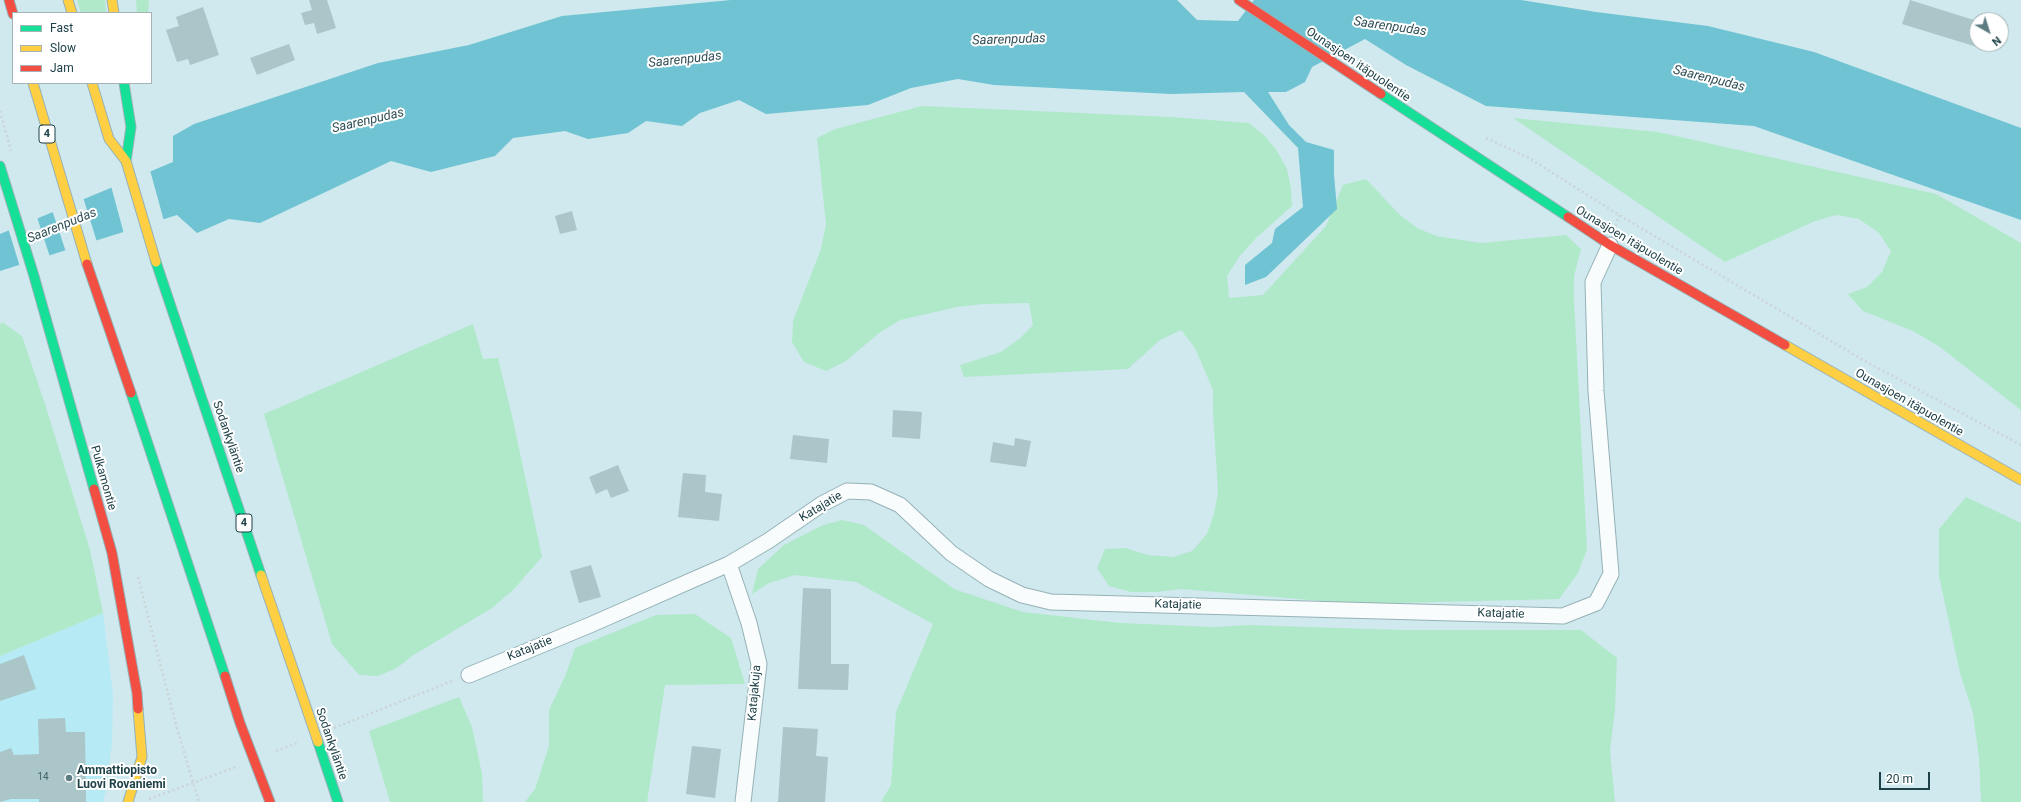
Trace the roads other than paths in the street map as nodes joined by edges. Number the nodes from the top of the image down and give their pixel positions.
1 (9, 0) edge
2 (68, 0) edge
3 (112, 0) edge
4 (1239, 0) edge
5 (12, 12) edge
6 (72, 12) edge
7 (114, 12) edge
8 (33, 84) edge
9 (92, 84) edge
10 (124, 84) edge
11 (126, 161) junction
12 (0, 166) edge
13 (1610, 245) junction
14 (2021, 480) edge
15 (729, 564) junction
16 (469, 675) road end
17 (128, 802) edge
18 (270, 802) edge
19 (338, 802) edge
20 (742, 802) edge

1 - 5 main road
2 - 6 main road
3 - 7 main road
4 - 13 main road, Ounasjoen itäpuolentie
8 - 18 main road, 4
9 - 11 main road, Sodankyläntie / 4
10 - 11 main road
11 - 19 main road, Sodankyläntie / 4
12 - 17 main road, Pulkamontie
13 - 14 main road, Ounasjoen itäpuolentie
13 - 15 street, Katajatie
15 - 16 street, Katajatie
15 - 20 street, Katajakuja

